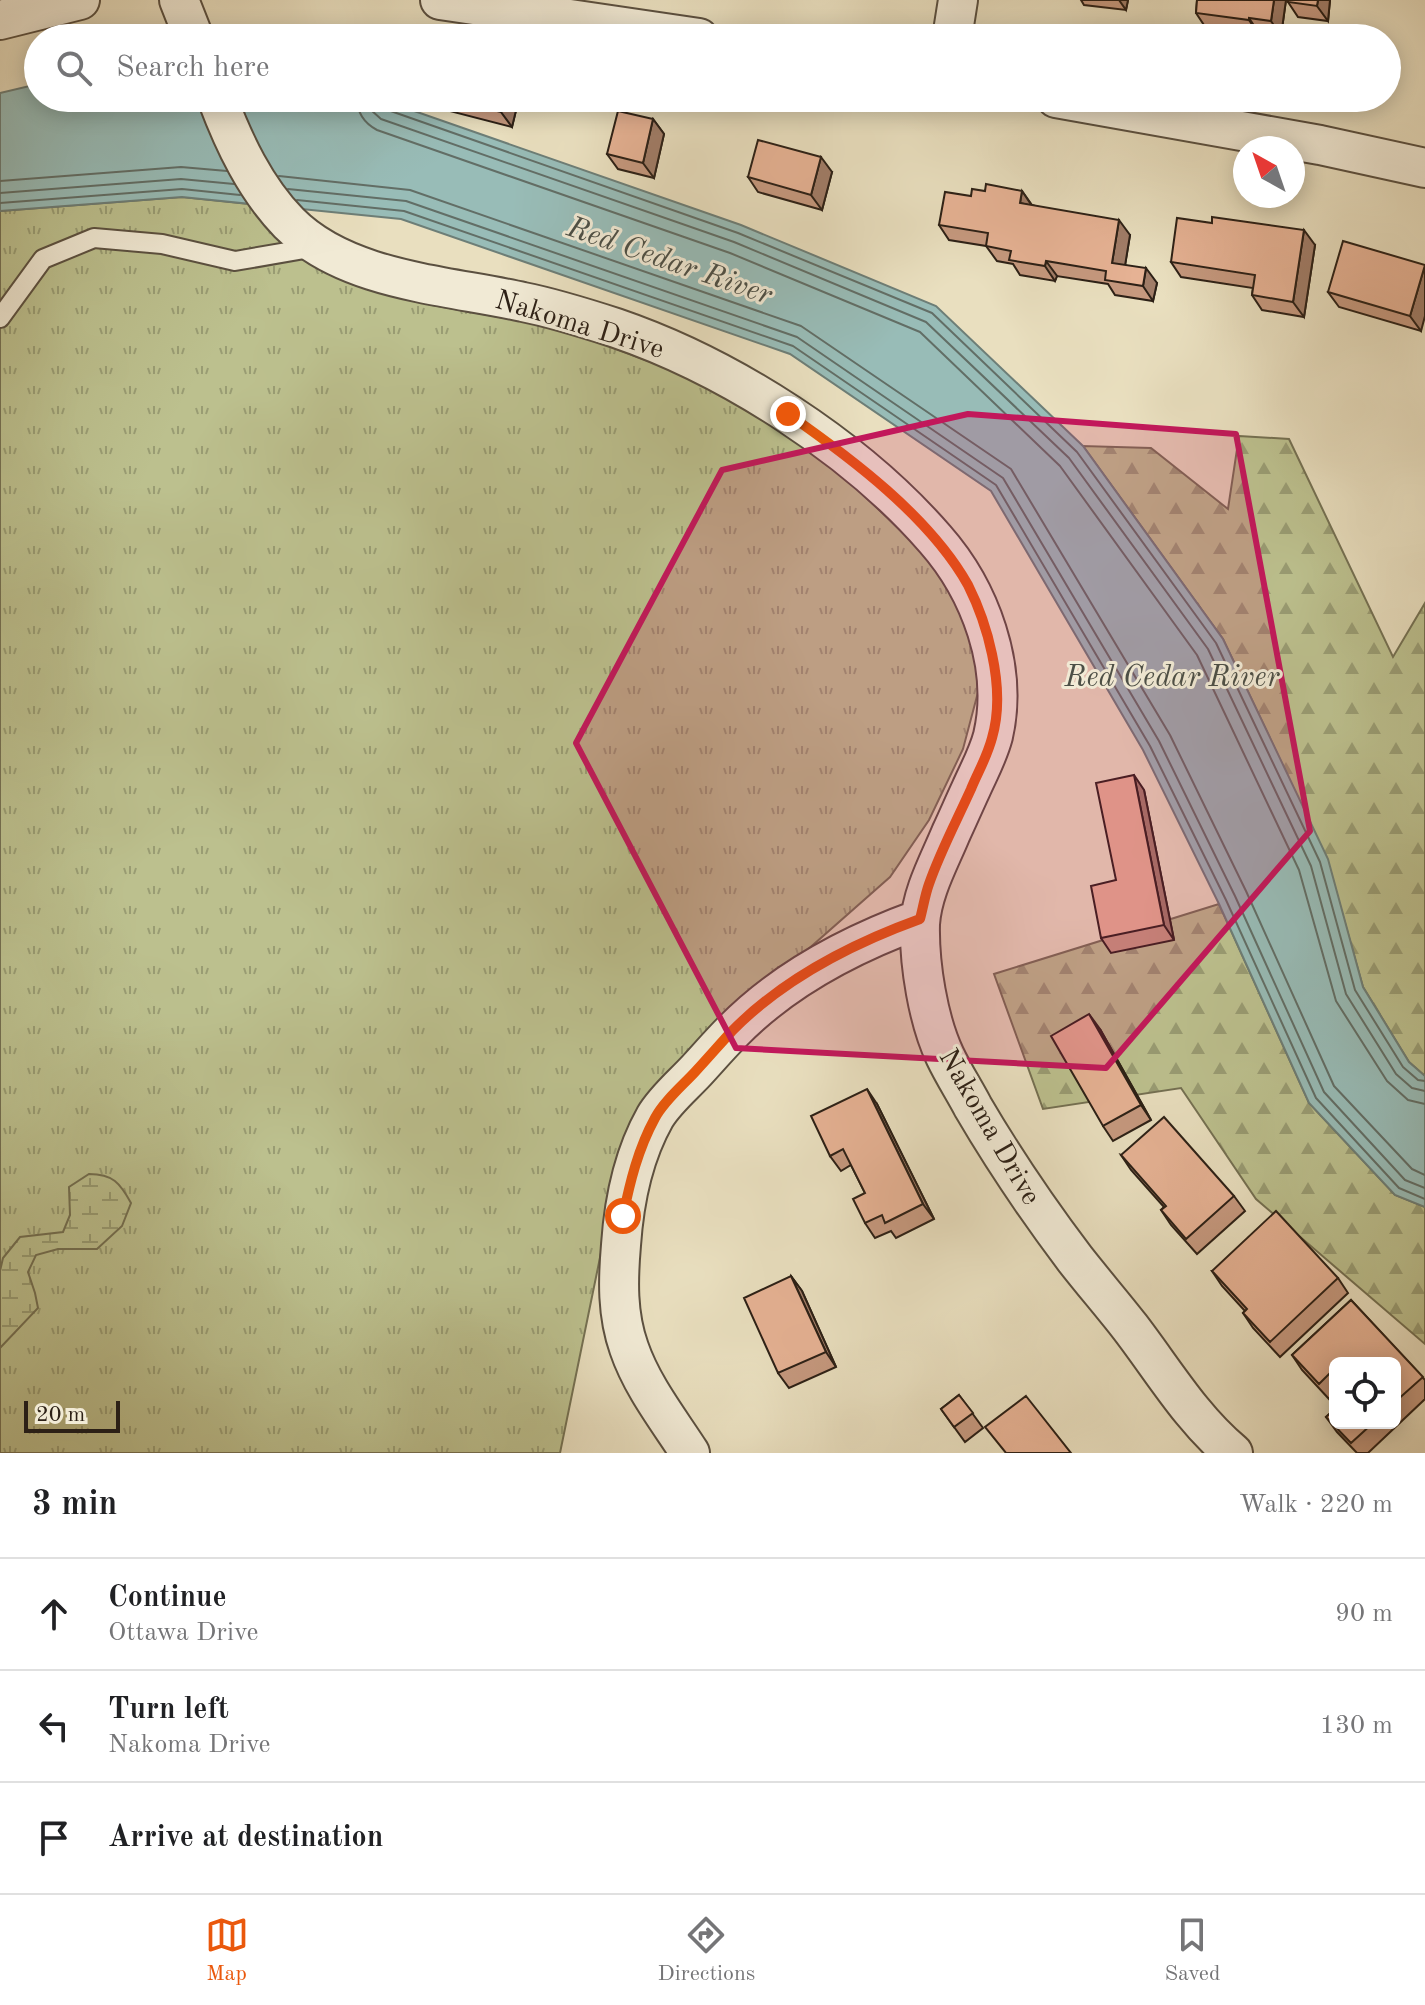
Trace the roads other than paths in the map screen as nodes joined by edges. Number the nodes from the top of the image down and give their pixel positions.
1 (80, 0) edge
2 (179, 0) edge
3 (440, 0) edge
4 (958, 0) edge
5 (0, 20) edge
6 (188, 24) edge
7 (604, 24) edge
8 (954, 24) edge
9 (222, 112) edge
10 (1135, 112) edge
11 (1425, 168) edge
12 (319, 247) junction
13 (0, 318) edge
14 (920, 919) junction
15 (690, 1453) edge
16 (1233, 1453) edge

1 - 5 street
2 - 6 street
3 - 7 street
4 - 8 street
9 - 12 street, Nakoma Drive
10 - 11 street
12 - 13 lane
12 - 14 street, Nakoma Drive
14 - 15 street
14 - 16 street, Nakoma Drive

